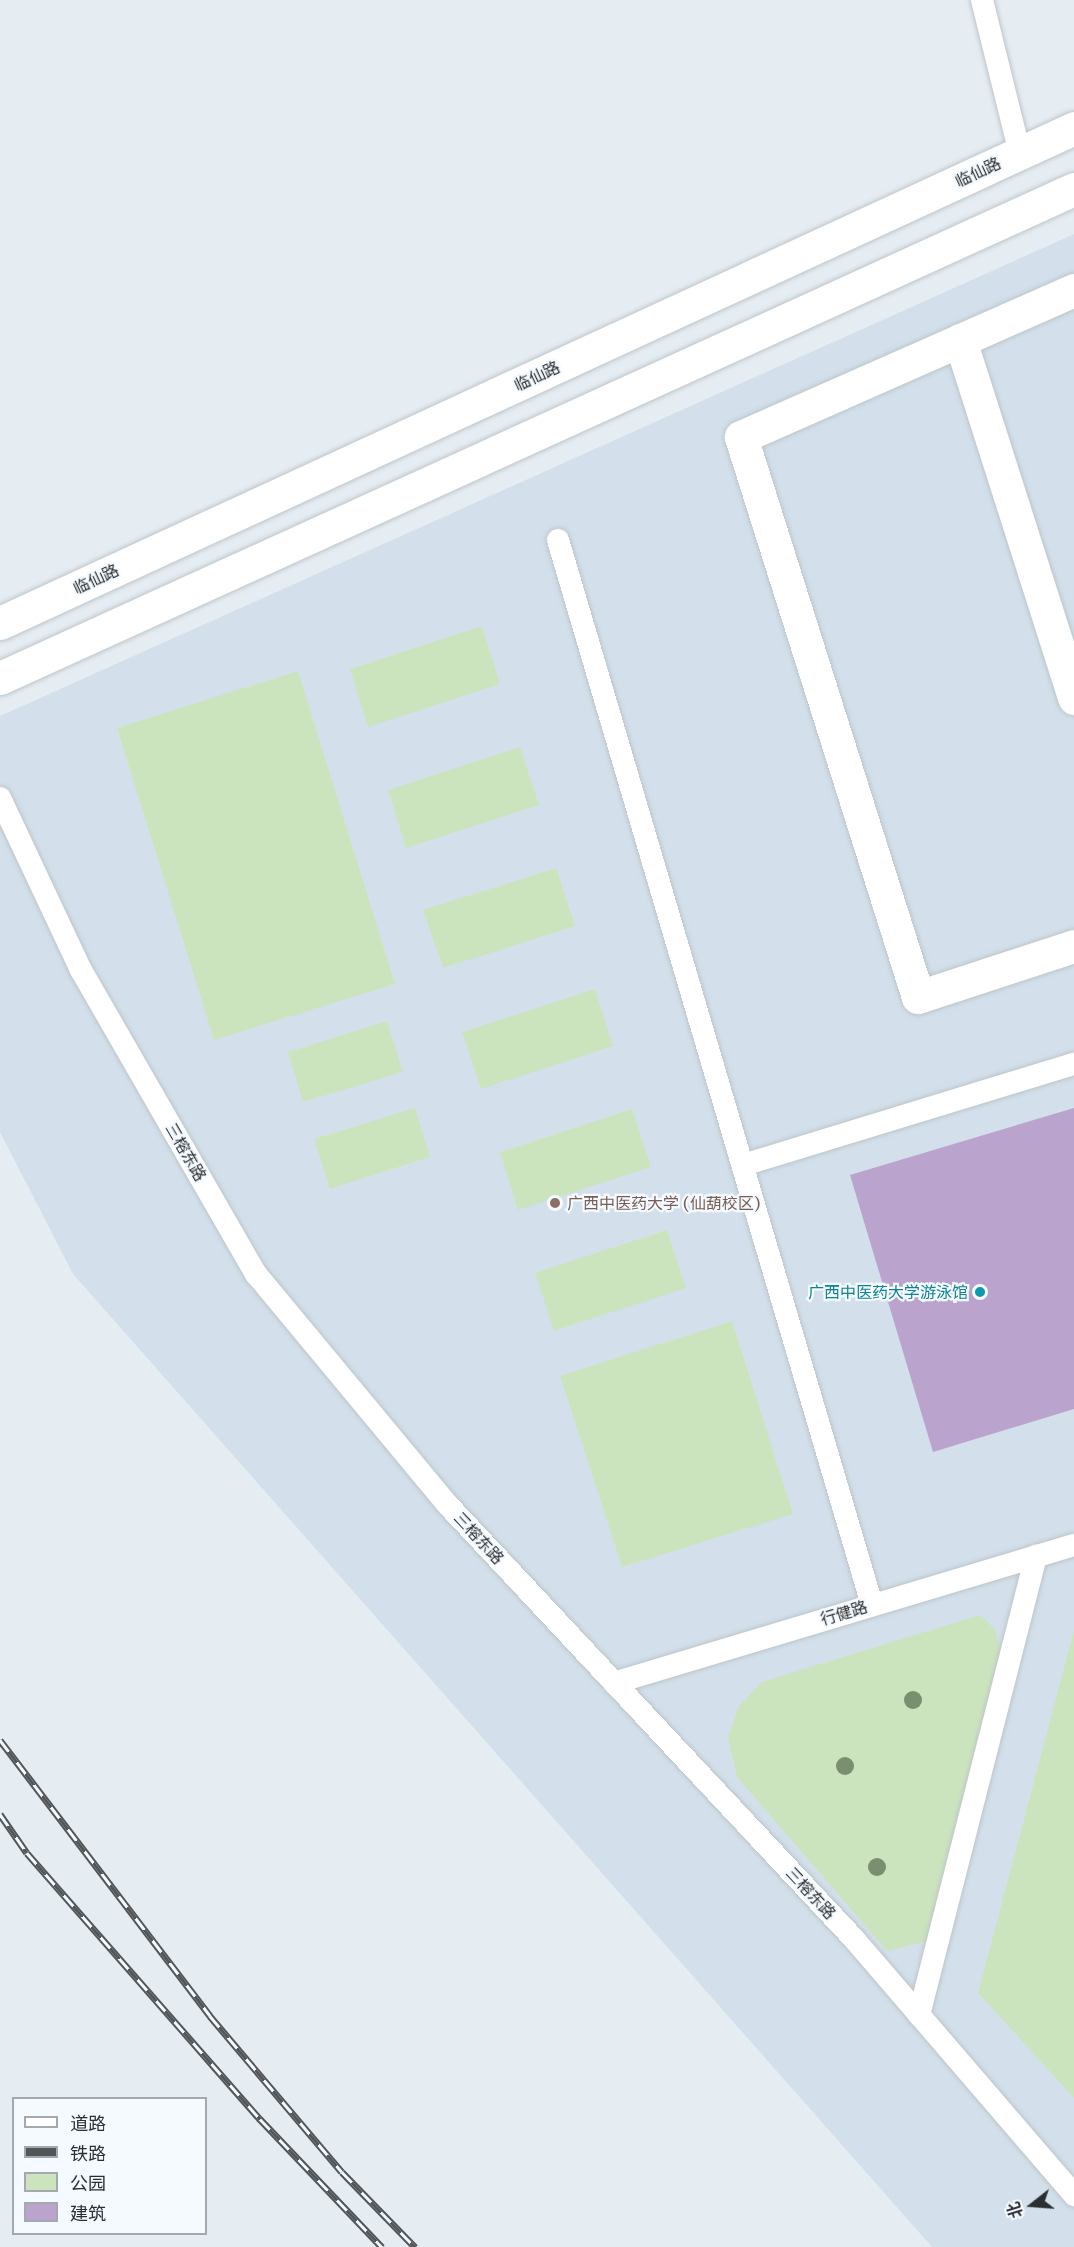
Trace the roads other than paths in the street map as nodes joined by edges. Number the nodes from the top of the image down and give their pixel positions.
1 (982, 0) edge
2 (1074, 128) edge
3 (1020, 153) junction
4 (1074, 189) edge
5 (1074, 290) edge
6 (960, 340) junction
7 (558, 540) dead end
8 (0, 623) edge
9 (0, 678) edge
10 (1074, 698) edge
11 (0, 798) edge
12 (1074, 946) edge
13 (1074, 1064) edge
14 (743, 1165) junction
15 (1074, 1545) edge
16 (1036, 1556) junction
17 (872, 1605) junction
18 (614, 1683) junction
19 (919, 2015) junction
20 (1074, 2194) edge

1 - 3 lane
2 - 3 street, 临仙路
3 - 8 street, 临仙路
4 - 9 street
5 - 6 street
6 - 10 street
6 - 12 street
7 - 14 lane
11 - 18 lane, 三榕东路
13 - 14 lane
14 - 17 lane
15 - 16 lane, 行健路
16 - 17 lane, 行健路
16 - 19 lane
17 - 18 lane, 行健路
18 - 19 lane, 三榕东路
19 - 20 lane, 三榕东路

